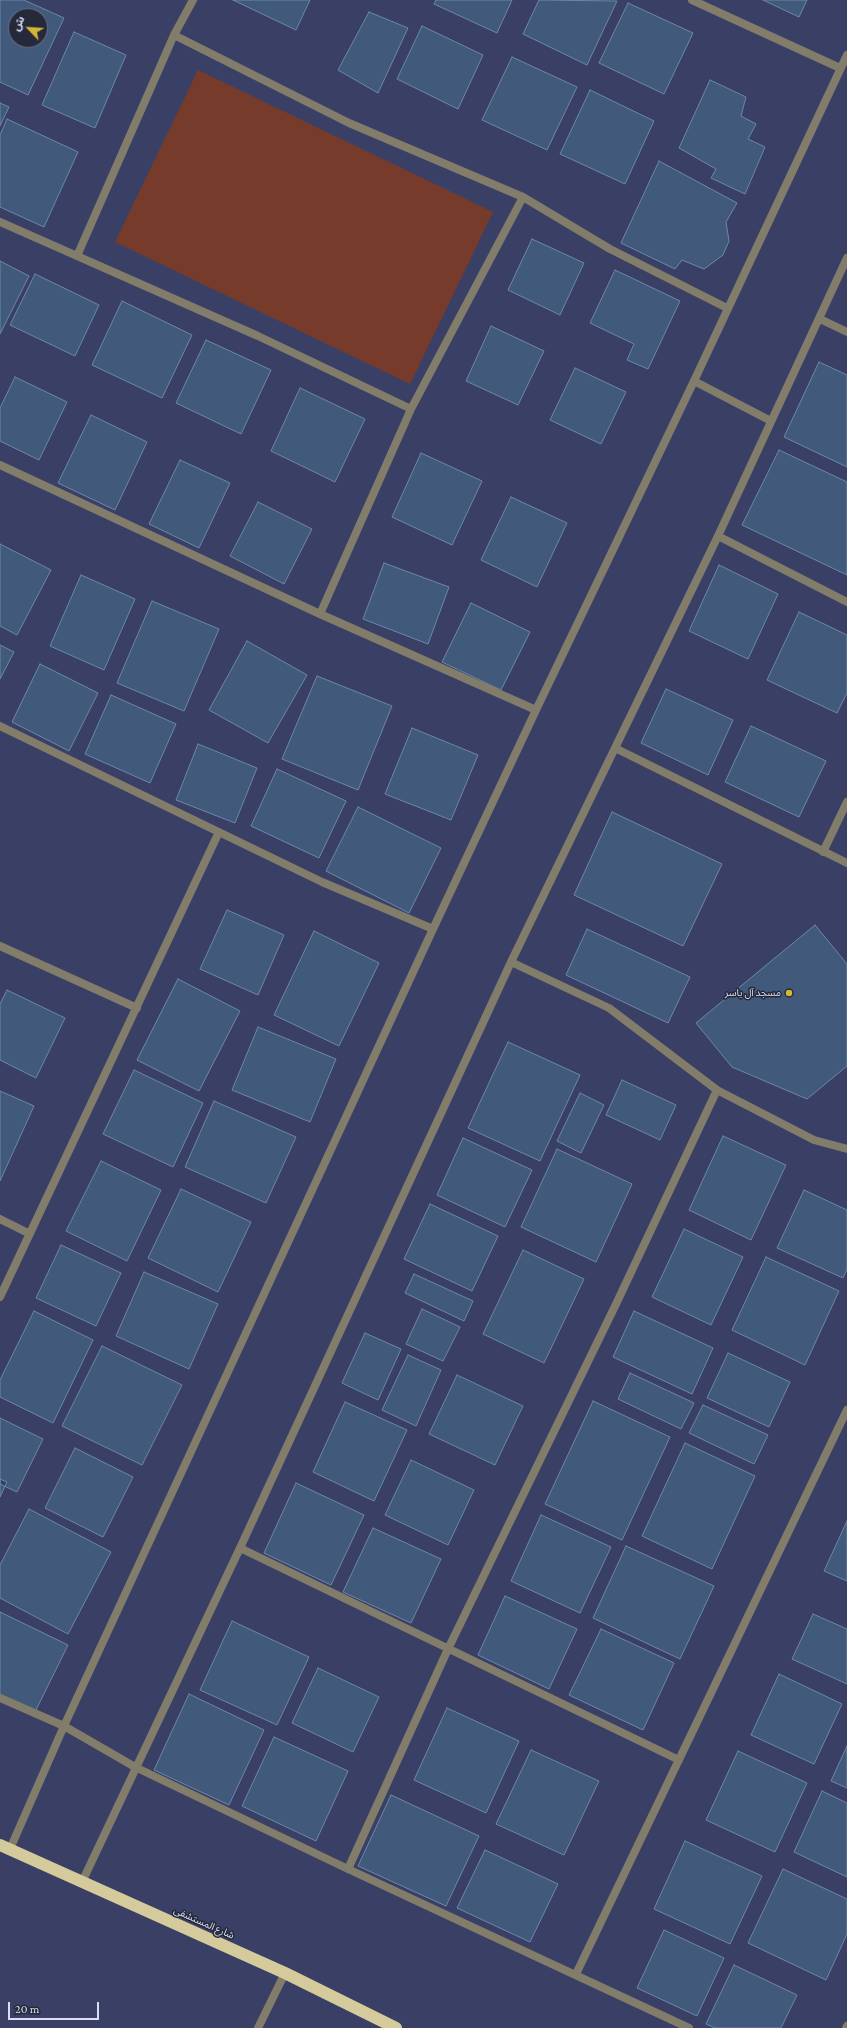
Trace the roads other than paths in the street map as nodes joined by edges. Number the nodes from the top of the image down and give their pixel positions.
1 (193, 0) edge
2 (692, 0) edge
3 (174, 35) junction
4 (847, 54) edge
5 (840, 68) junction
6 (523, 196) junction
7 (0, 222) edge
8 (77, 256) junction
9 (847, 258) edge
10 (727, 308) junction
11 (820, 319) junction
12 (847, 332) edge
13 (694, 381) junction
14 (411, 409) junction
15 (771, 421) junction
16 (0, 465) edge
17 (718, 536) junction
18 (847, 602) edge
19 (320, 614) junction
20 (536, 710) junction
21 (0, 726) edge
22 (615, 748) junction
23 (847, 802) edge
24 (219, 832) junction
25 (823, 852) junction
26 (847, 863) edge
27 (433, 929) junction
28 (0, 946) edge
29 (511, 962) junction
30 (137, 1008) junction
31 (717, 1090) junction
32 (847, 1149) edge
33 (0, 1219) edge
34 (30, 1234) junction
35 (0, 1297) edge
36 (847, 1410) edge
37 (240, 1548) junction
38 (448, 1649) junction
39 (0, 1698) edge
40 (64, 1726) junction
41 (678, 1760) junction
42 (135, 1767) junction
43 (5, 1847) edge
44 (348, 1869) junction
45 (82, 1882) junction
46 (285, 1973) junction
47 (576, 1974) junction
48 (258, 2028) edge
49 (396, 2028) edge
50 (689, 2028) edge

1 - 3 street
2 - 5 street
3 - 6 street
3 - 8 street
4 - 5 street
5 - 10 street
6 - 10 street
6 - 14 street
7 - 8 street
8 - 14 street
9 - 11 street
10 - 13 street
11 - 12 street
11 - 15 street
13 - 15 street
13 - 20 street
14 - 19 street
15 - 17 street
16 - 19 street
17 - 18 street
17 - 22 street
19 - 20 street
20 - 27 street
21 - 24 street
22 - 25 street
22 - 29 street
23 - 25 street
24 - 27 street
24 - 30 street
25 - 26 street
27 - 40 street
28 - 30 street
29 - 31 street
29 - 37 street
30 - 34 street
31 - 32 street
31 - 38 street
33 - 34 street
34 - 35 street
36 - 41 street
37 - 38 street
37 - 42 street
38 - 41 street
38 - 44 street
39 - 40 street
40 - 42 street
40 - 43 street
41 - 47 street
42 - 44 street
42 - 45 street
43 - 45 highway, شارع المستشفى
44 - 47 street
45 - 46 highway, شارع المستشفى
46 - 48 street
46 - 49 highway, شارع المستشفى
47 - 50 street

